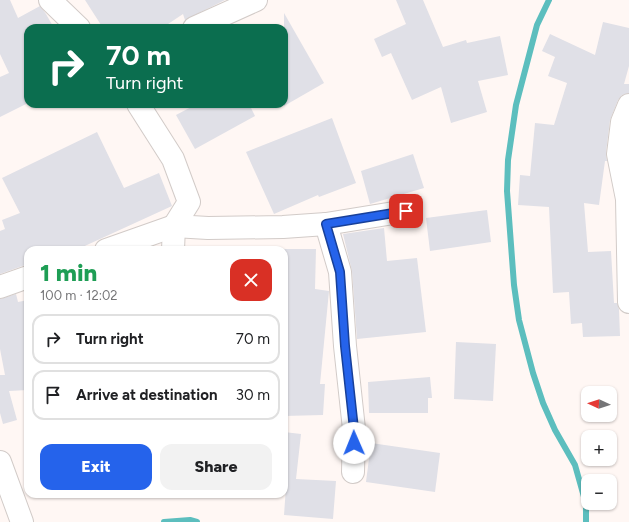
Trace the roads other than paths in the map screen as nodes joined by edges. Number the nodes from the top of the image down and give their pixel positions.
1 (50, 0) edge
2 (256, 0) edge
3 (75, 24) edge
4 (203, 24) edge
5 (629, 105) edge
6 (140, 108) edge
7 (406, 211) dead end
8 (326, 224) junction
9 (174, 226) junction
10 (117, 246) edge
11 (173, 246) edge
12 (24, 278) edge
13 (0, 287) edge
14 (629, 302) edge
15 (0, 462) edge
16 (354, 472) dead end
17 (22, 522) edge

1 - 3 street
2 - 4 street
5 - 14 street
6 - 9 street
7 - 8 street
8 - 9 street
8 - 16 street
9 - 10 street
9 - 11 street
12 - 13 street
15 - 17 street

